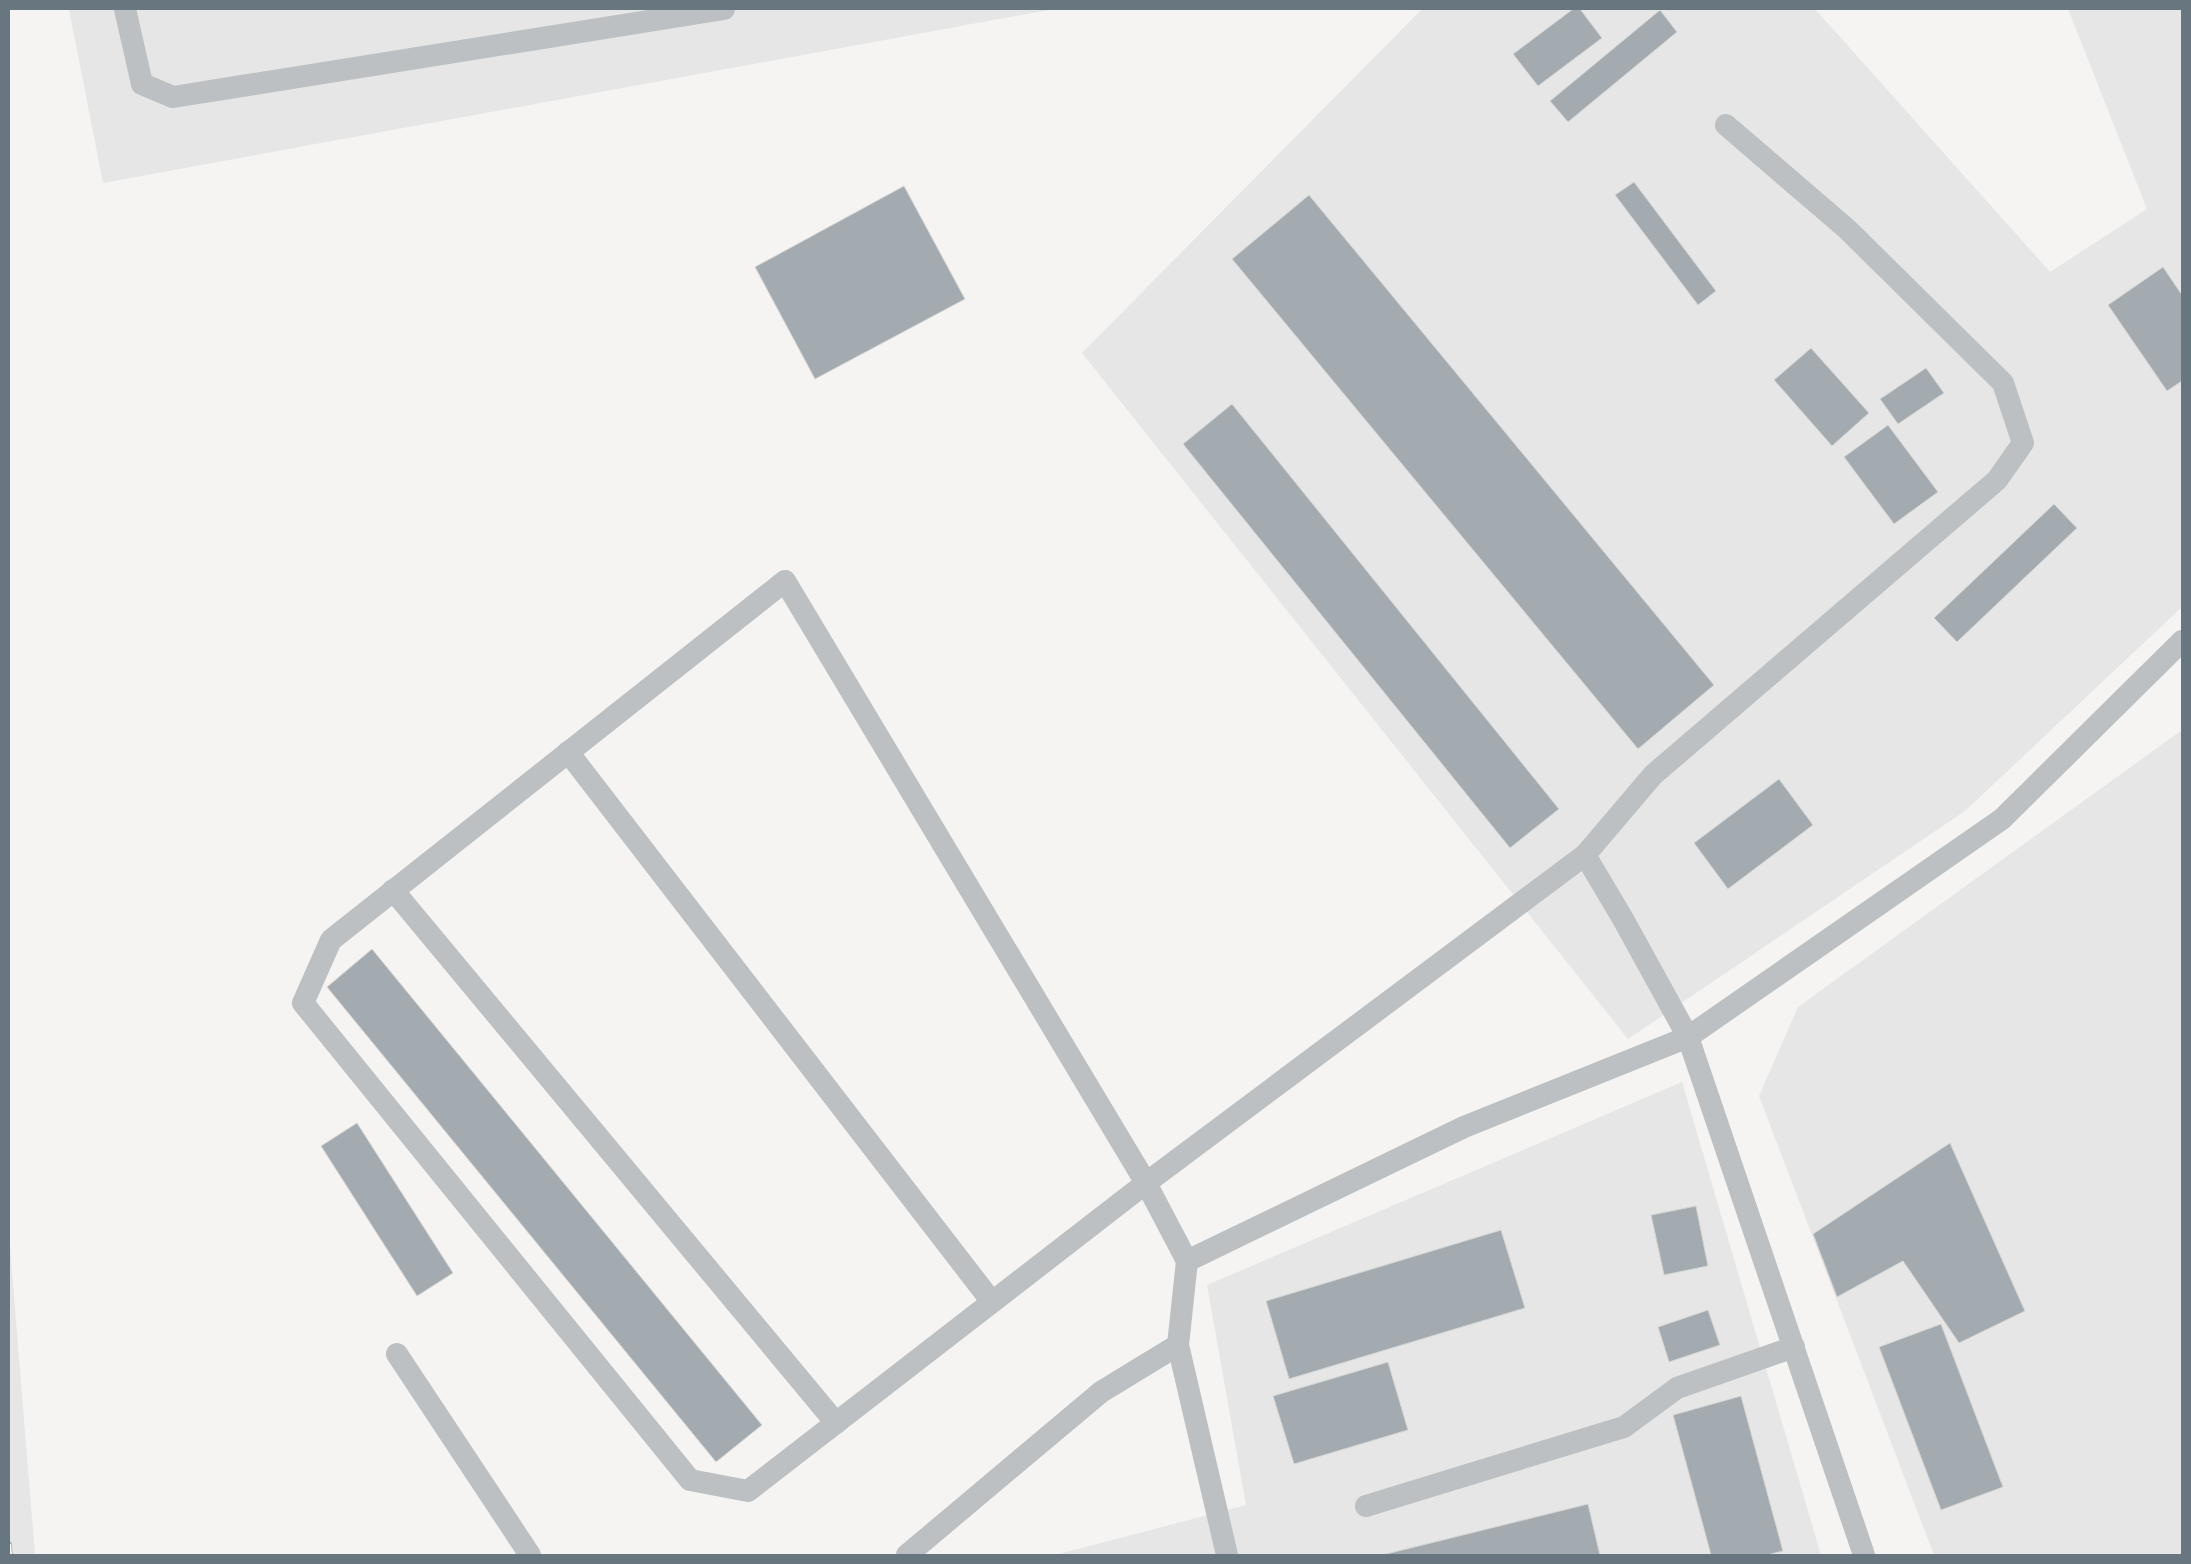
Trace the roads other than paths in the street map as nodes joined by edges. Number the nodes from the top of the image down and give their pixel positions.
1 (125, 9) edge
2 (724, 9) edge
3 (1726, 126) dead end
4 (2182, 641) edge
5 (568, 752) junction
6 (1585, 855) junction
7 (393, 890) junction
8 (1688, 1036) junction
9 (1146, 1184) junction
10 (1187, 1261) junction
11 (992, 1302) junction
12 (1178, 1345) junction
13 (1794, 1347) junction
14 (397, 1354) dead end
15 (836, 1423) junction
16 (1366, 1506) dead end
17 (530, 1555) edge
18 (906, 1555) edge
19 (1227, 1555) edge
20 (1863, 1555) edge

1 - 2 lane
3 - 6 lane
4 - 8 lane
5 - 7 lane
5 - 9 lane
5 - 11 lane
6 - 8 lane
6 - 9 lane
7 - 15 lane
7 - 15 lane
8 - 10 lane
8 - 13 lane
9 - 10 lane
9 - 11 lane
10 - 12 lane
11 - 15 lane
12 - 18 lane
12 - 19 lane
13 - 16 lane
13 - 20 lane
14 - 17 lane

